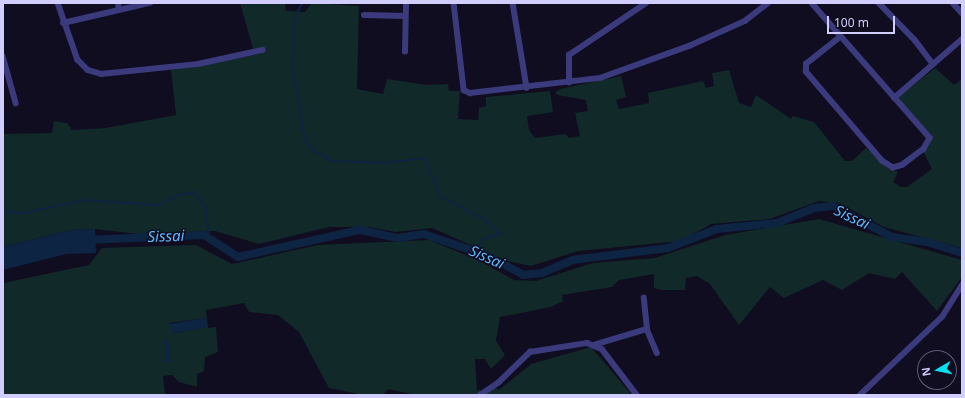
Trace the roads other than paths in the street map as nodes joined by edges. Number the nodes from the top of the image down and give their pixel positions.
1 (58, 3) edge
2 (118, 3) edge
3 (150, 3) edge
4 (406, 3) edge
5 (454, 3) edge
6 (513, 3) edge
7 (646, 3) edge
8 (768, 3) edge
9 (812, 3) edge
10 (879, 3) edge
11 (953, 3) edge
12 (119, 10) junction
13 (962, 13) edge
14 (364, 15) dead end
15 (406, 16) junction
16 (63, 23) junction
17 (840, 37) junction
18 (962, 39) edge
19 (262, 50) dead end
20 (405, 52) dead end
21 (3, 56) edge
22 (933, 64) junction
23 (569, 82) junction
24 (527, 88) junction
25 (894, 98) junction
26 (16, 103) dead end
27 (962, 285) edge
28 (644, 298) dead end
29 (647, 329) junction
30 (594, 345) junction
31 (657, 353) dead end
32 (480, 395) edge
33 (637, 395) edge
34 (860, 395) edge

1 - 16 street
2 - 12 street
3 - 12 street
4 - 15 street
5 - 24 street
6 - 24 street
7 - 23 street
8 - 23 street
9 - 17 street
10 - 22 street
11 - 13 street
12 - 16 street
14 - 15 street
15 - 20 street
16 - 19 street
17 - 25 street
17 - 25 street
18 - 22 street
21 - 26 street
22 - 25 street
23 - 24 street
27 - 34 street
28 - 29 street
29 - 30 street
29 - 31 street
30 - 32 street
30 - 33 street

